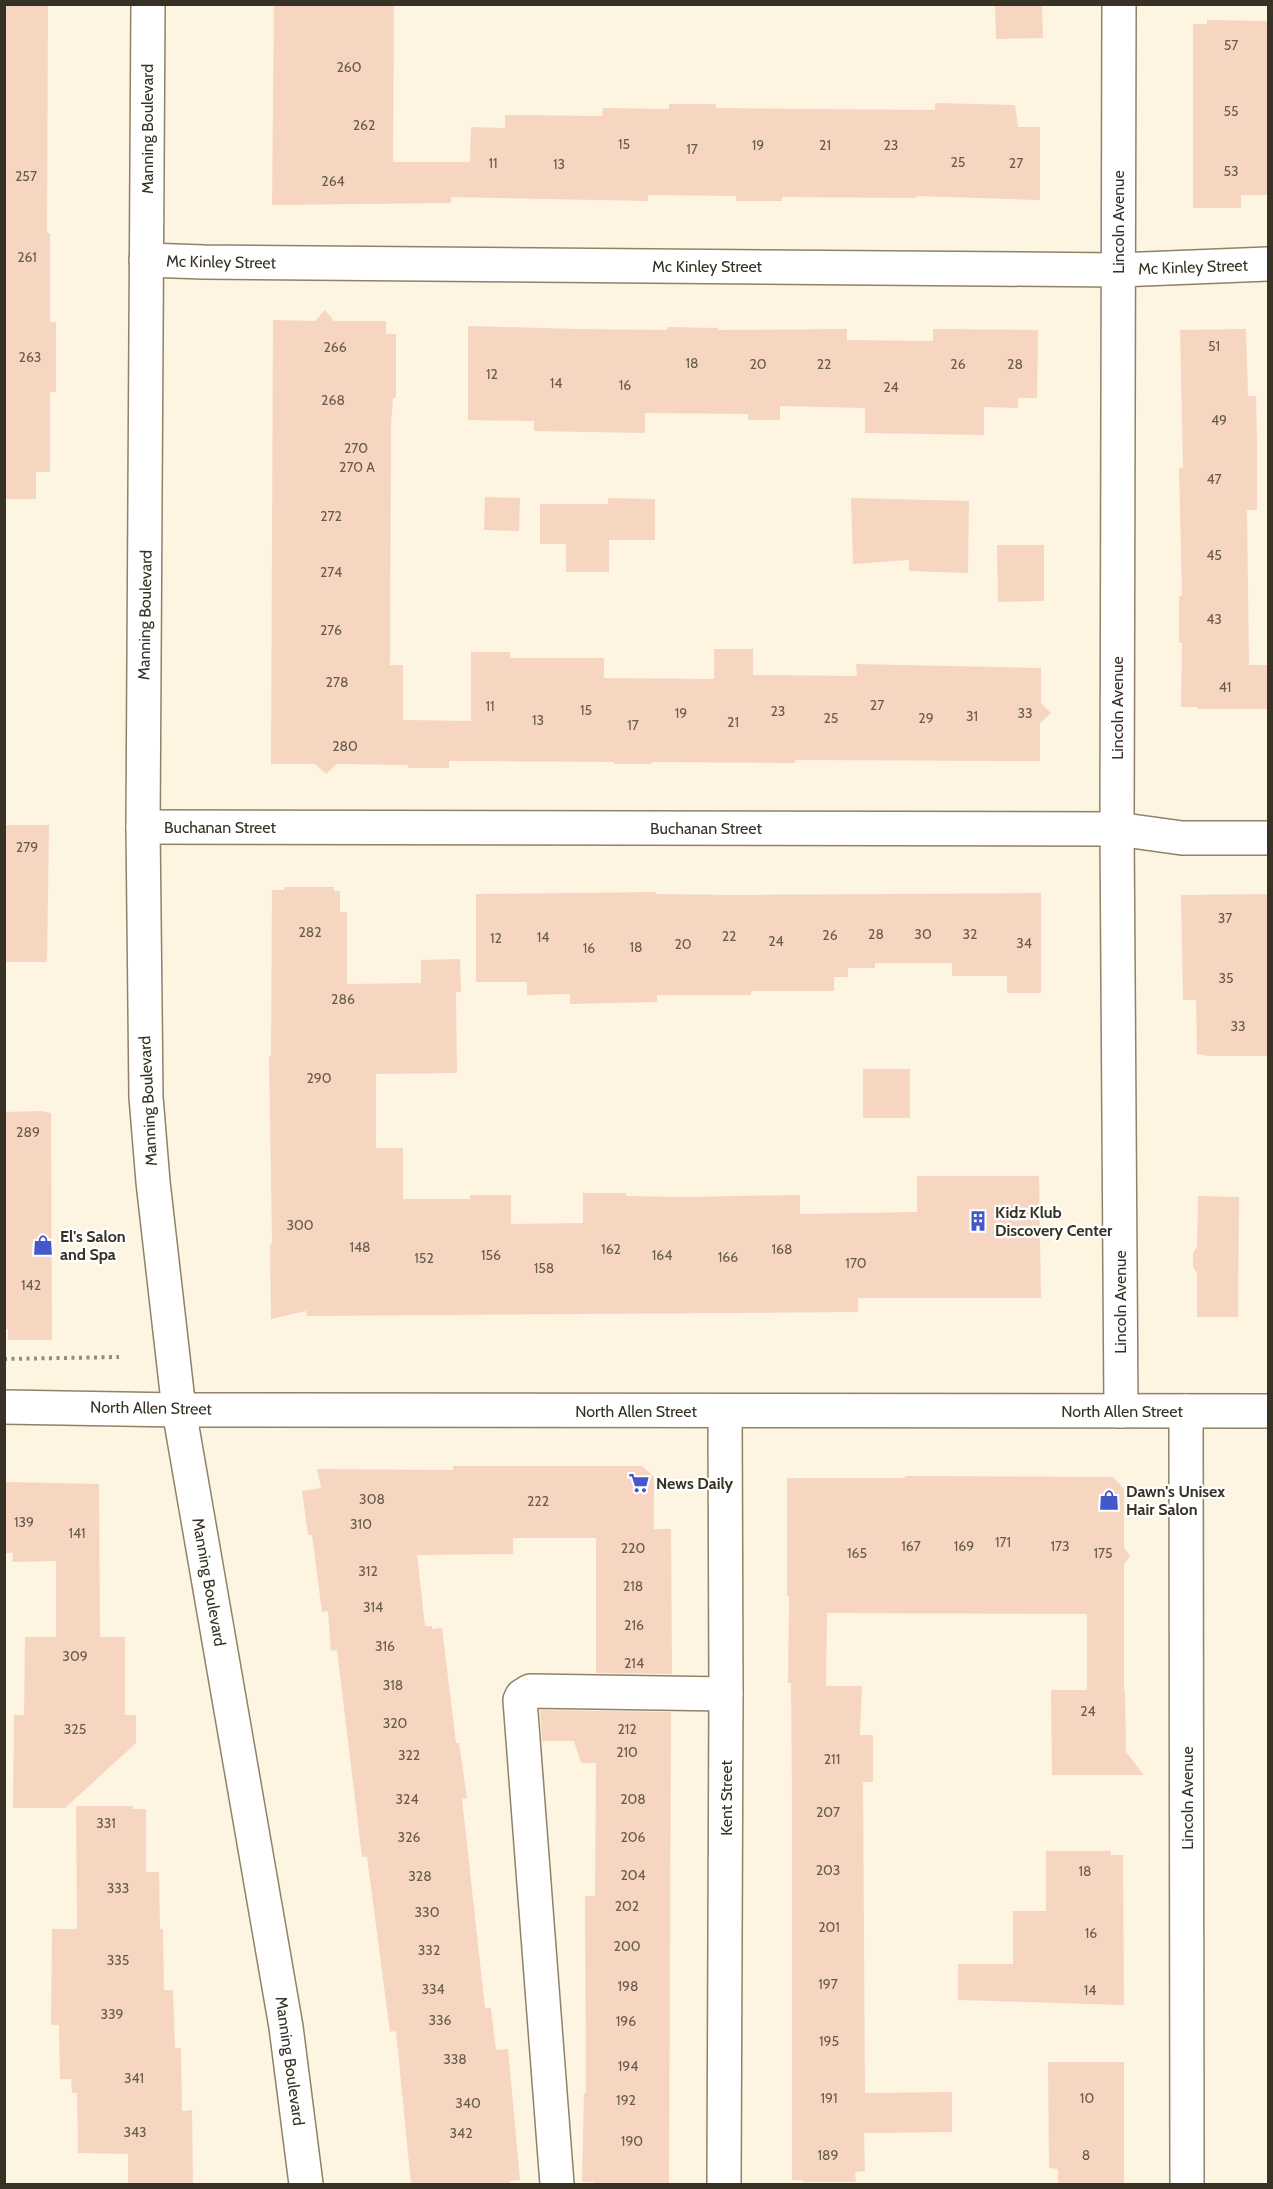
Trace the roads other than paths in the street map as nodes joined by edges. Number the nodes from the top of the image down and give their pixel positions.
1 (148, 4) edge
2 (1119, 4) edge
3 (146, 260) junction
4 (1269, 264) edge
5 (1118, 270) junction
6 (143, 827) junction
7 (1117, 829) junction
8 (1269, 838) edge
9 (4, 1407) edge
10 (178, 1410) junction
11 (724, 1411) junction
12 (1121, 1411) junction
13 (1186, 1411) junction
14 (1269, 1411) edge
15 (726, 1694) junction
16 (306, 2184) edge
17 (557, 2184) edge
18 (724, 2184) edge
19 (1187, 2184) edge

1 - 3 street, Manning Boulevard
2 - 5 street, Lincoln Avenue
3 - 5 street, Mc Kinley Street
3 - 6 street, Manning Boulevard
4 - 5 street, Mc Kinley Street
5 - 7 street, Lincoln Avenue
6 - 7 street, Buchanan Street
6 - 10 street, Manning Boulevard
7 - 8 street, Buchanan Street
7 - 12 street, Lincoln Avenue
9 - 10 street, North Allen Street
10 - 11 street, North Allen Street
10 - 16 street, Manning Boulevard
11 - 12 street, North Allen Street
11 - 15 street, Kent Street
12 - 13 street, North Allen Street
13 - 14 street, North Allen Street
13 - 19 street, Lincoln Avenue
15 - 17 street
15 - 18 street, Kent Street

